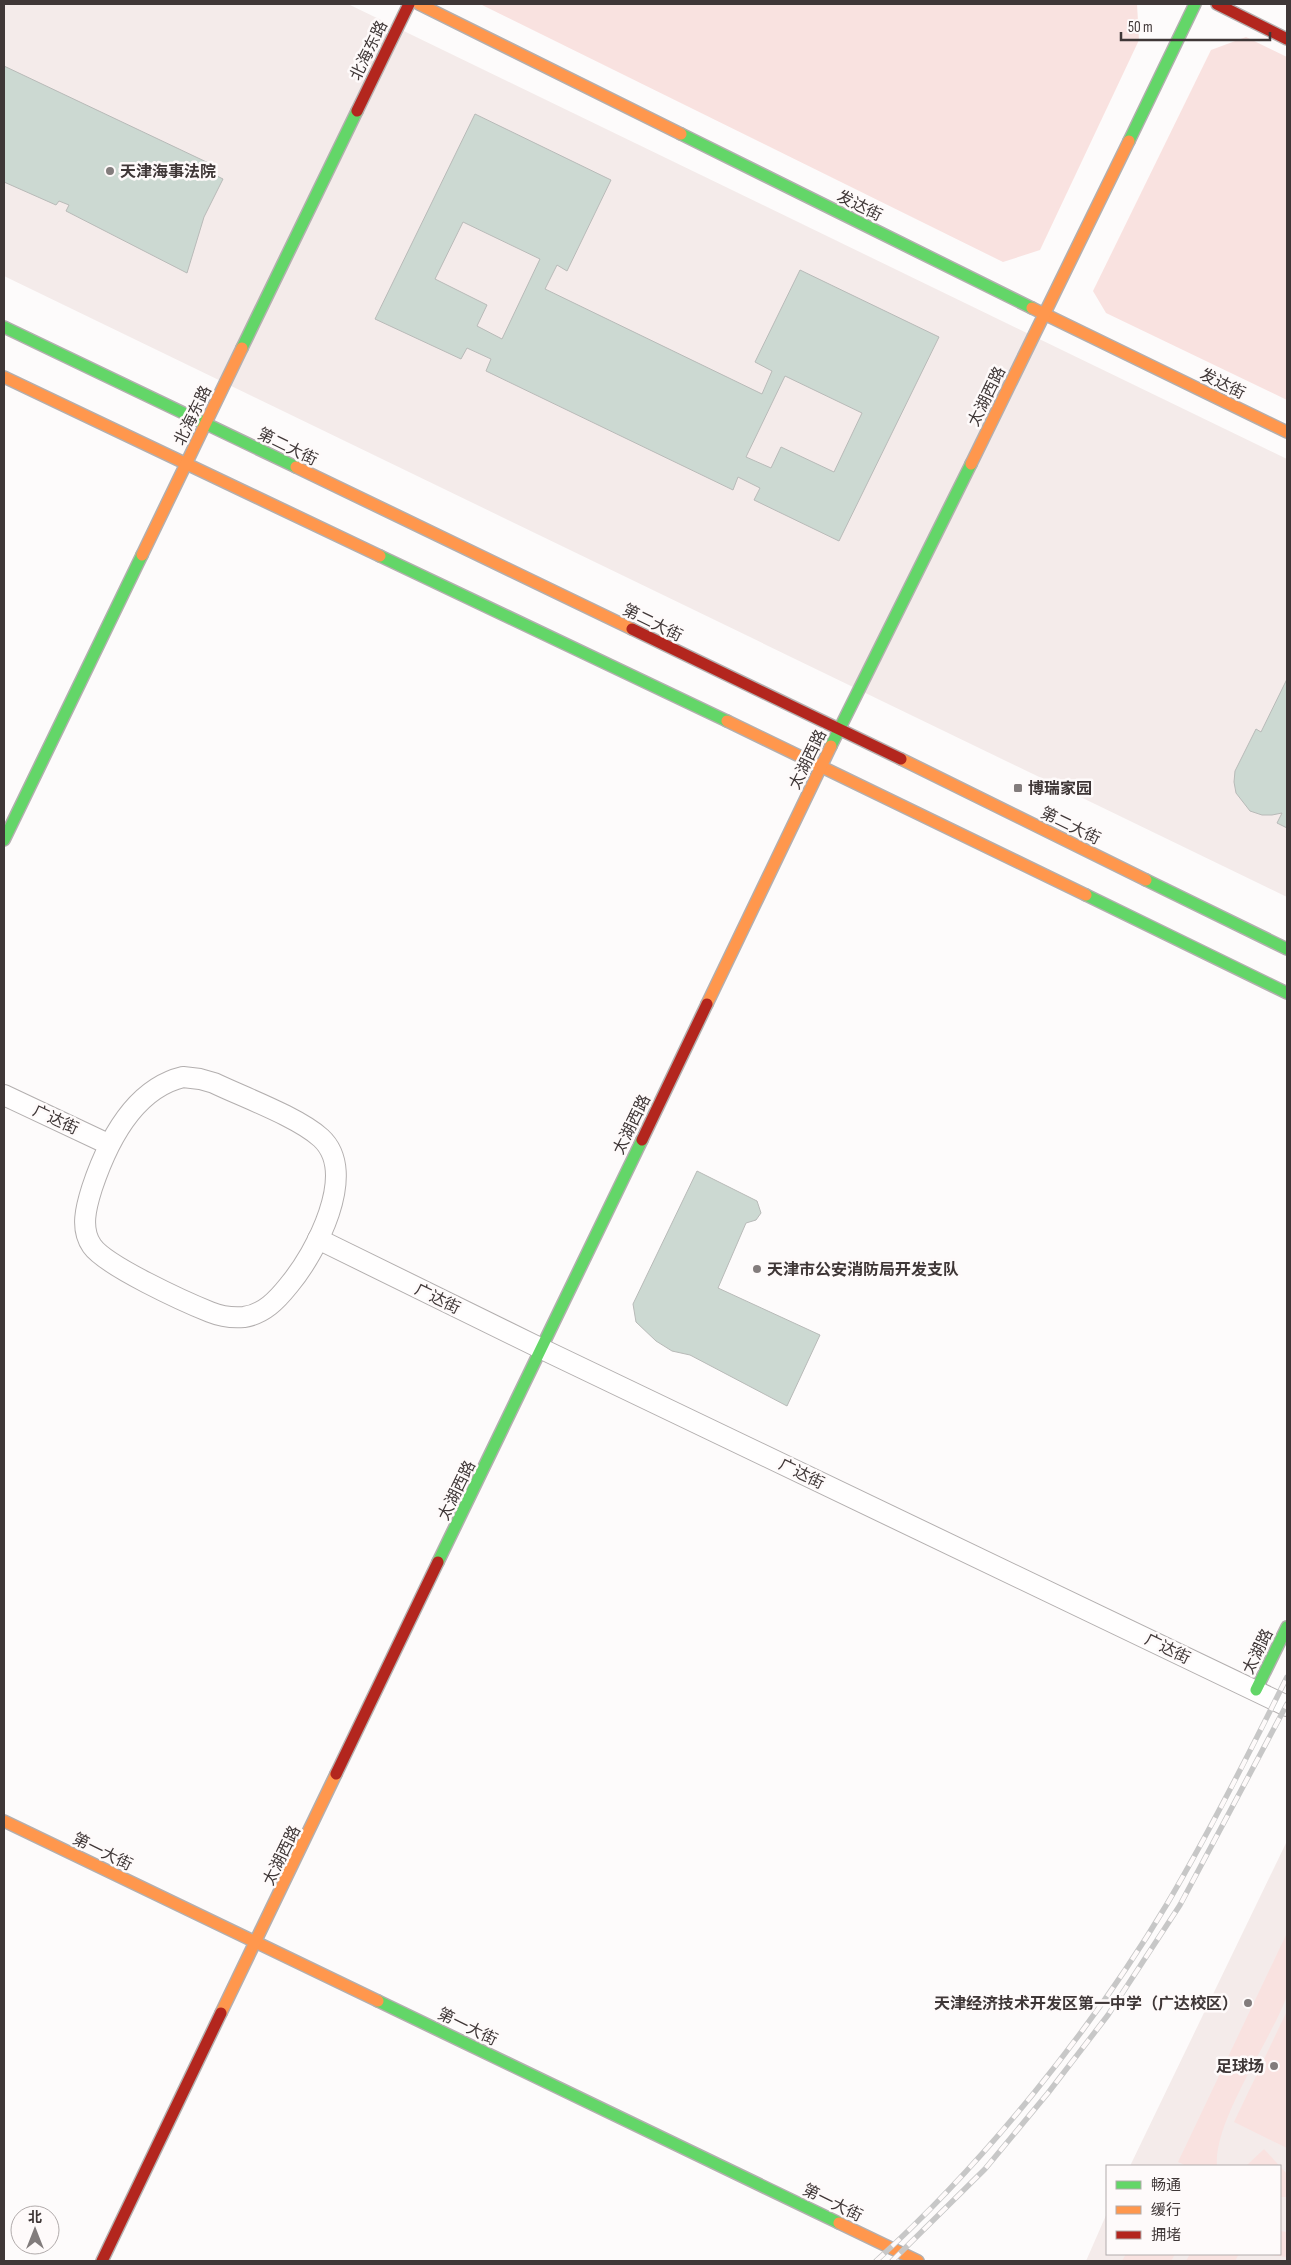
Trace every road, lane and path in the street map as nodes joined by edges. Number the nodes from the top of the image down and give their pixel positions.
1 (409, 4) edge
2 (419, 4) edge
3 (1195, 4) edge
4 (1217, 4) edge
5 (1287, 39) edge
6 (1045, 315) junction
7 (4, 327) edge
8 (4, 377) edge
9 (206, 424) junction
10 (1287, 432) edge
11 (186, 464) junction
12 (839, 730) junction
13 (821, 767) junction
14 (4, 840) edge
15 (1287, 949) edge
16 (1287, 993) edge
17 (4, 1095) edge
18 (108, 1144) junction
19 (318, 1239) junction
20 (551, 1354) junction
21 (1287, 1627) edge
22 (1256, 1690) junction
23 (1287, 1706) edge
24 (4, 1820) edge
25 (256, 1943) junction
26 (267, 1951) junction
27 (245, 1954) junction
28 (102, 2261) edge
29 (918, 2261) edge

1 - 9 street, 北海东路
2 - 6 street, 发达街
3 - 6 street, 太湖西路
4 - 5 street
6 - 10 street, 发达街
6 - 12 street, 太湖西路
7 - 9 street, 第二大街
8 - 11 street
9 - 11 street, 北海东路
9 - 12 street, 第二大街
11 - 13 street
11 - 14 street, 北海东路
12 - 13 street, 太湖西路
12 - 15 street, 第二大街
13 - 16 street
13 - 20 street, 太湖西路
17 - 18 street, 广达街
18 - 19 street
18 - 19 street
19 - 20 street, 广达街
20 - 22 street, 广达街
20 - 25 street, 太湖西路
21 - 22 street, 太湖路
22 - 23 street, 广达街
24 - 25 street, 第一大街
25 - 26 street, 第一大街
25 - 27 street, 太湖西路
26 - 27 street, 第一大街
26 - 29 street, 第一大街
27 - 28 street, 太湖西路

